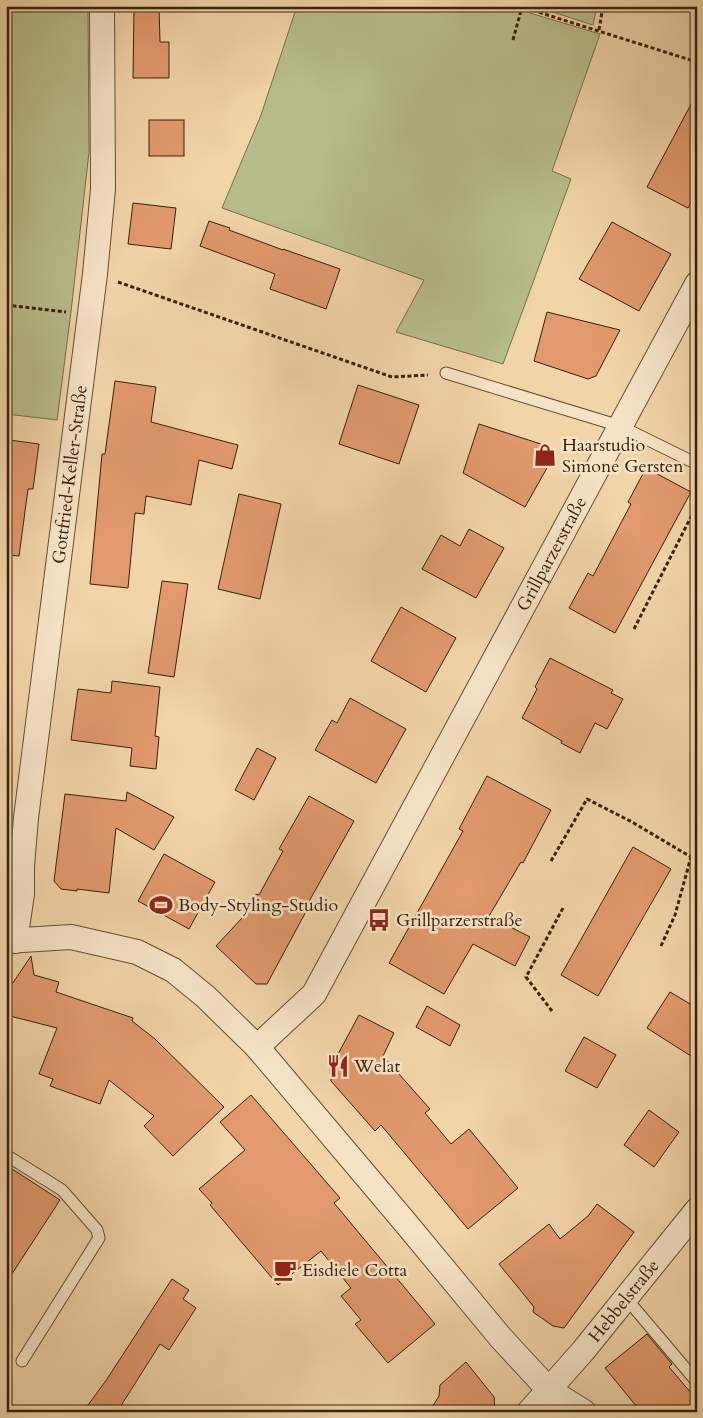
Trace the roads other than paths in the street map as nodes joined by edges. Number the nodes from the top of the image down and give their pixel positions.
1 (102, 6) edge
2 (697, 284) edge
3 (446, 373) road end
4 (620, 426) junction
5 (697, 464) edge
6 (9, 943) edge
7 (257, 1047) junction
8 (6, 1155) edge
9 (697, 1210) edge
10 (625, 1297) junction
11 (22, 1361) dead end
12 (697, 1382) edge
13 (549, 1390) junction
14 (529, 1412) edge
15 (559, 1412) edge
16 (584, 1412) edge

1 - 6 street, Gottfried-Keller-Straße
2 - 4 street, Grillparzerstraße
3 - 4 lane
4 - 5 lane
4 - 7 street, Grillparzerstraße
6 - 7 street
7 - 13 street
8 - 11 lane
9 - 10 street, Hebbelstraße
10 - 12 lane
10 - 13 street, Hebbelstraße
13 - 14 street, Hebbelstraße
13 - 15 street
13 - 16 street

